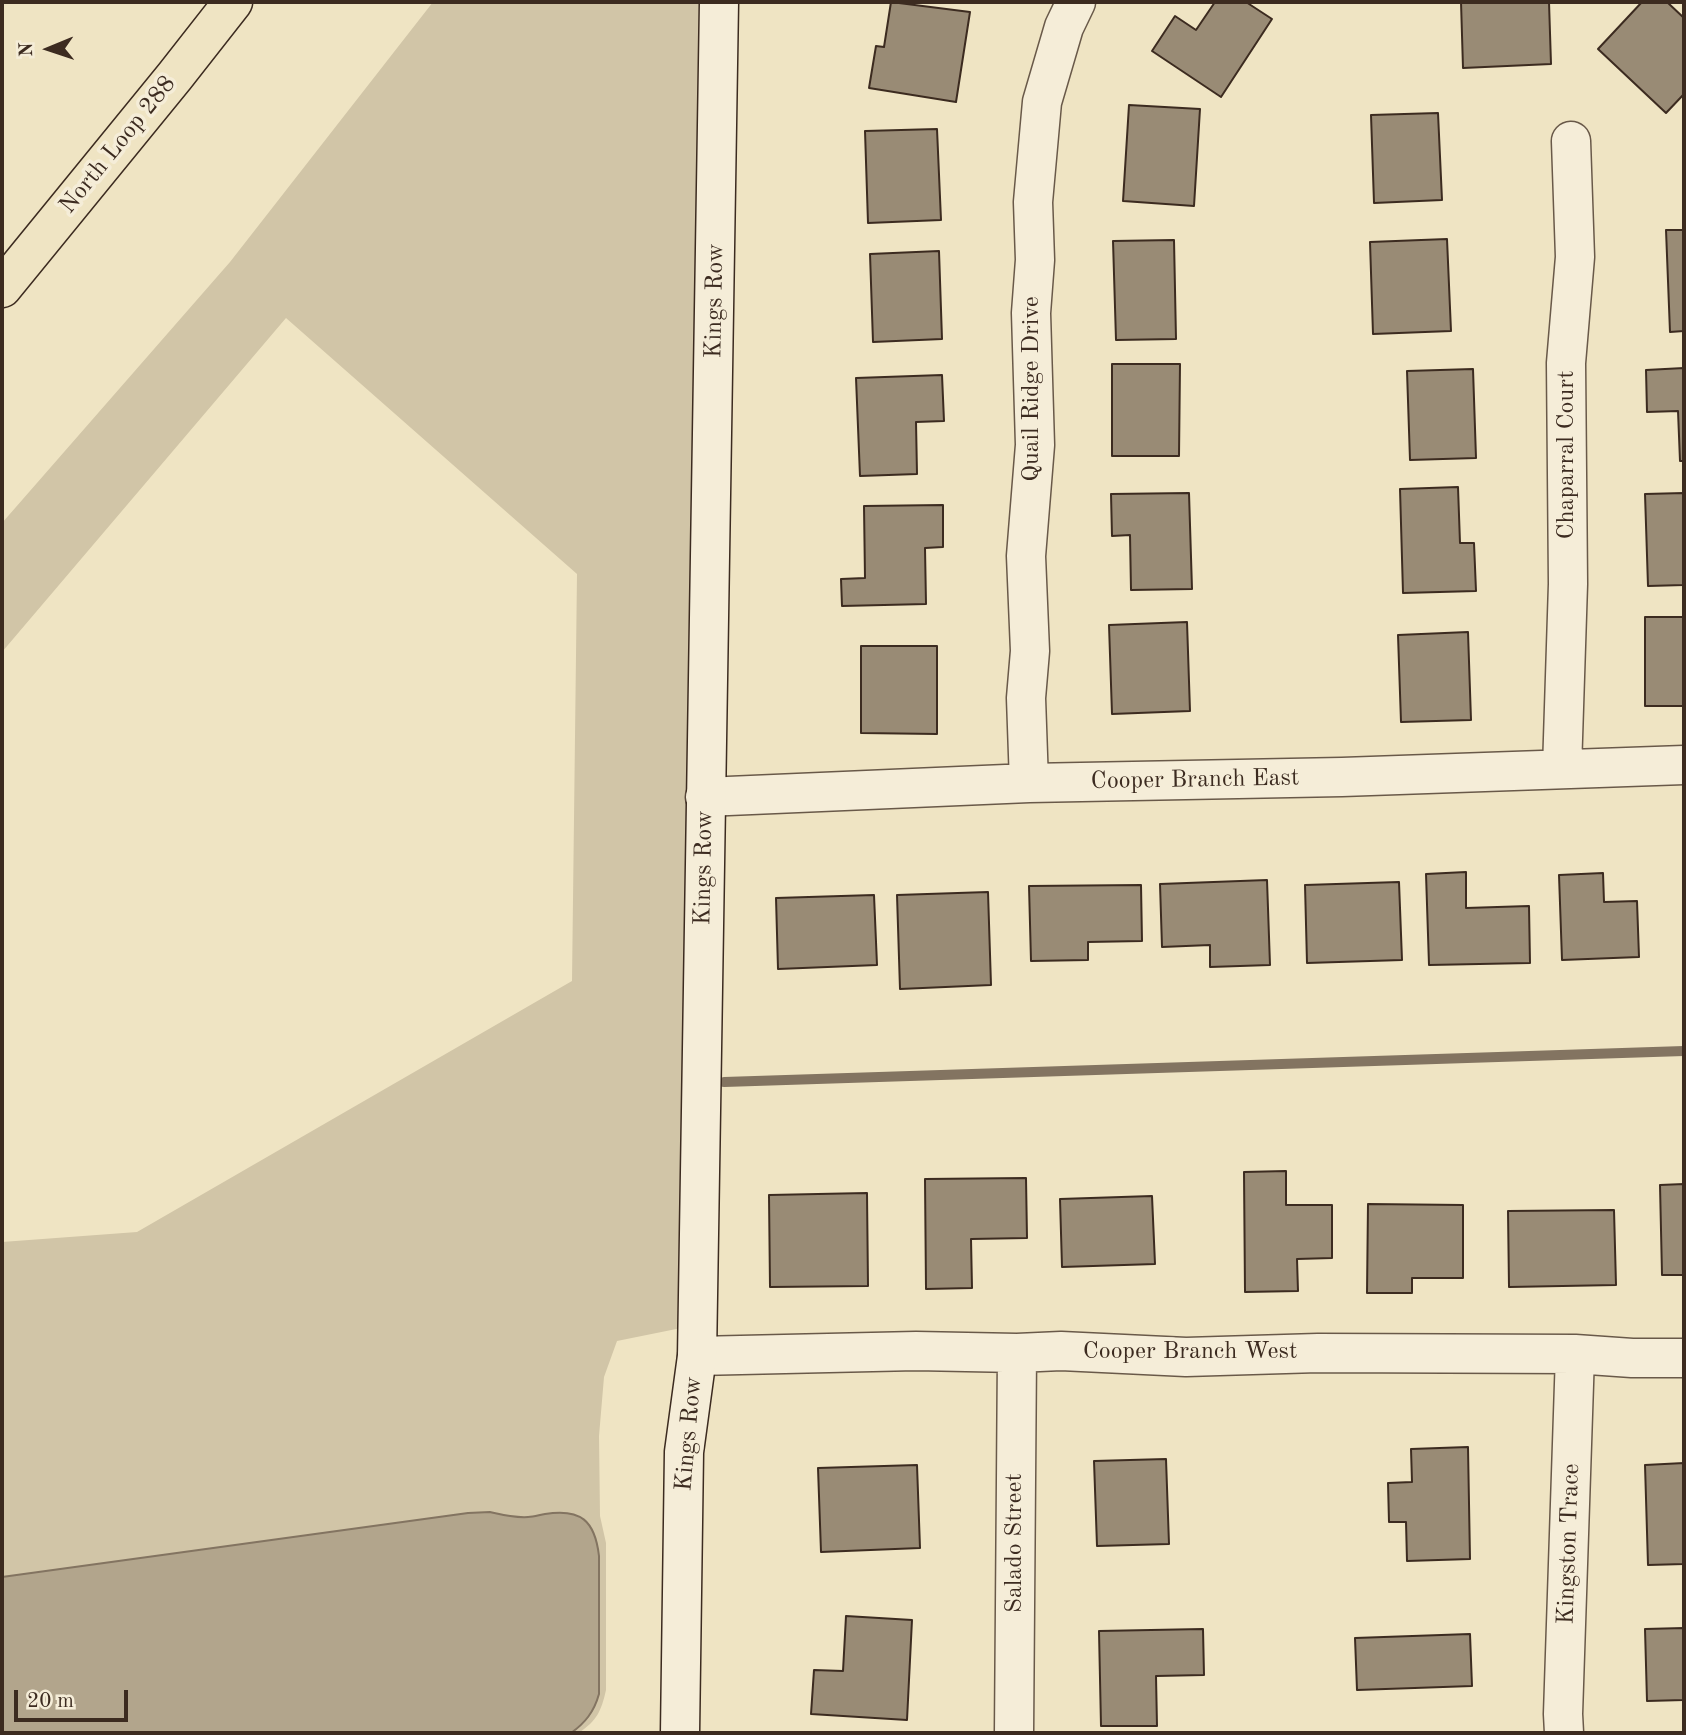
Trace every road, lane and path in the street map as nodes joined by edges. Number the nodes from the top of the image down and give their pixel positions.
1 (233, 2) edge
2 (719, 2) edge
3 (1076, 2) edge
4 (1571, 141) dead end
5 (2, 288) edge
6 (1684, 765) edge
7 (1562, 769) junction
8 (1029, 783) junction
9 (705, 797) junction
10 (1017, 1353) junction
11 (1575, 1354) junction
12 (696, 1356) junction
13 (1684, 1358) edge
14 (680, 1733) edge
15 (1014, 1733) edge
16 (1563, 1733) edge

1 - 5 highway, North Loop 288
2 - 9 street, Kings Row
3 - 8 street, Quail Ridge Drive
4 - 7 street, Chaparral Court
6 - 7 street, Cooper Branch East
7 - 8 street, Cooper Branch East
8 - 9 street, Cooper Branch East
9 - 12 street, Kings Row
10 - 11 street, Cooper Branch West
10 - 12 street, Cooper Branch West
10 - 15 street, Salado Street
11 - 13 street, Cooper Branch West
11 - 16 street, Kingston Trace
12 - 14 street, Kings Row

